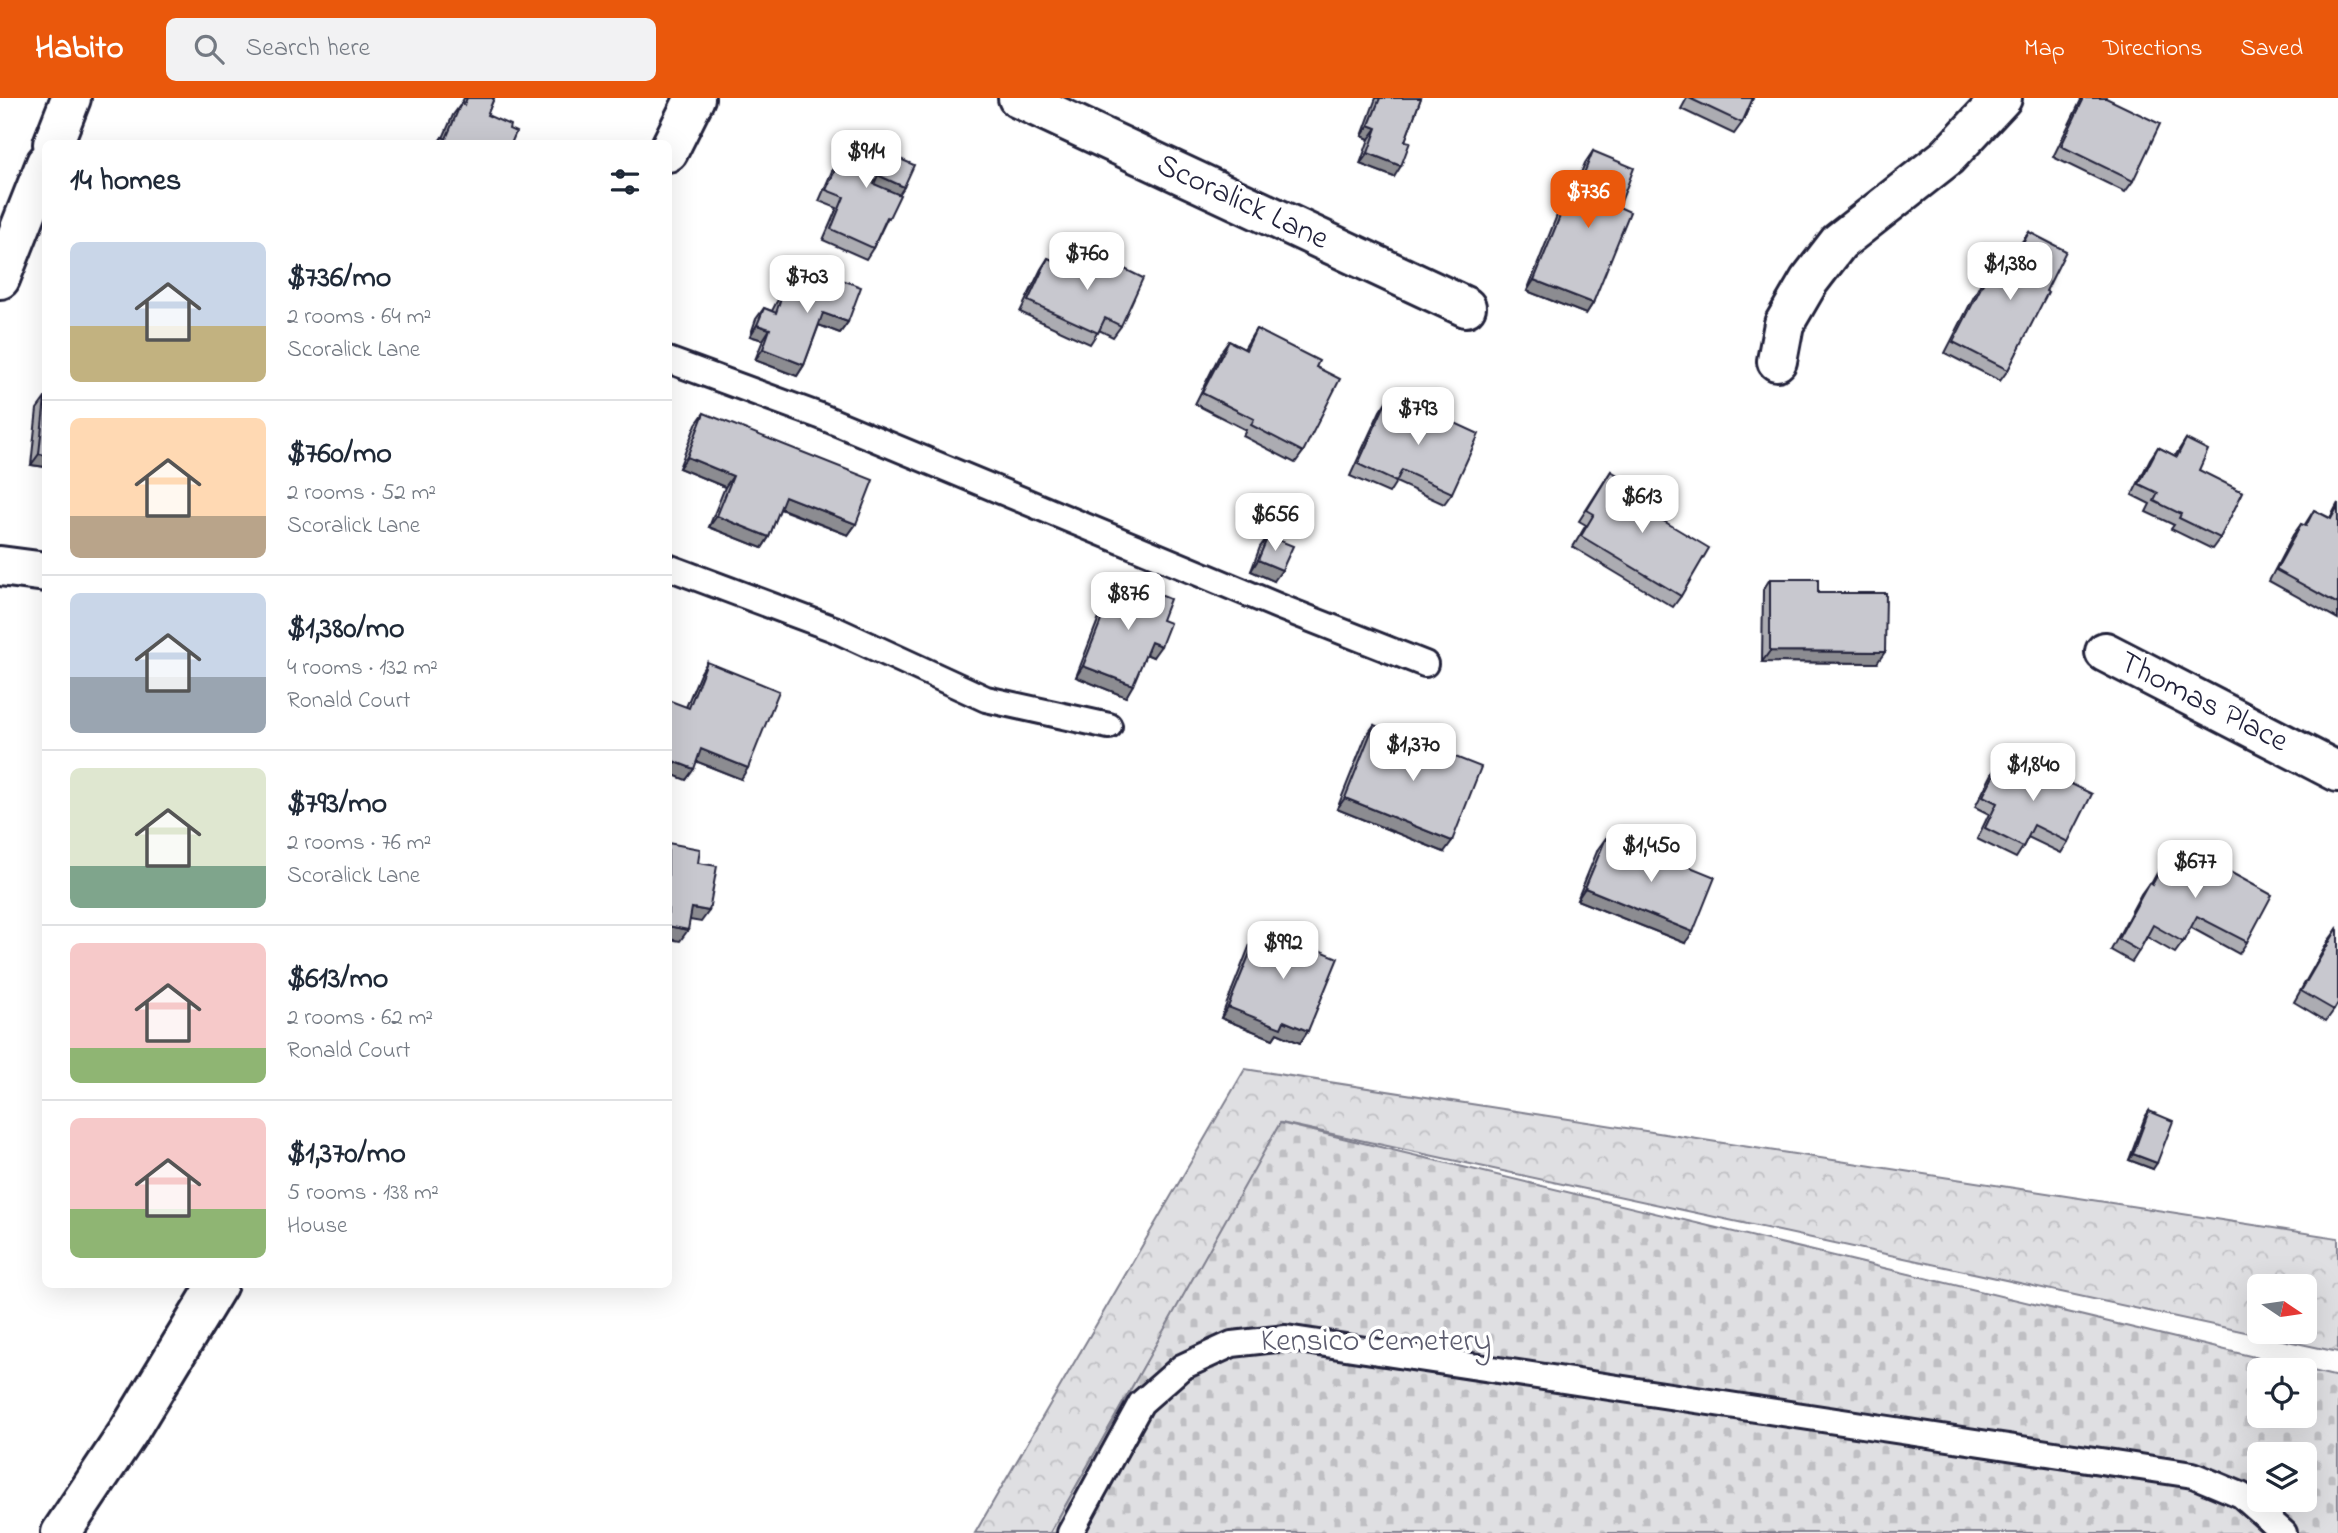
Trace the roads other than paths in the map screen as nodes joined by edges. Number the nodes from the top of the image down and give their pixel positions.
1 (71, 98) edge
2 (695, 98) edge
3 (1018, 98) edge
4 (2002, 98) edge
5 (55, 140) edge
6 (672, 144) edge
7 (42, 173) edge
8 (0, 279) edge
9 (1466, 307) dead end
10 (672, 361) edge
11 (1777, 361) dead end
12 (0, 566) edge
13 (672, 568) edge
14 (42, 571) edge
15 (2105, 653) dead end
16 (1425, 664) dead end
17 (1109, 726) dead end
18 (2338, 772) edge
19 (216, 1288) edge
20 (61, 1533) edge
21 (1070, 1533) edge
22 (2284, 1533) edge

1 - 5 street
2 - 6 street
3 - 9 street, Scoralick Lane
4 - 11 street
7 - 8 street
10 - 16 lane
12 - 14 street
13 - 17 lane
15 - 18 street, Thomas Place
19 - 20 street
21 - 22 lane

